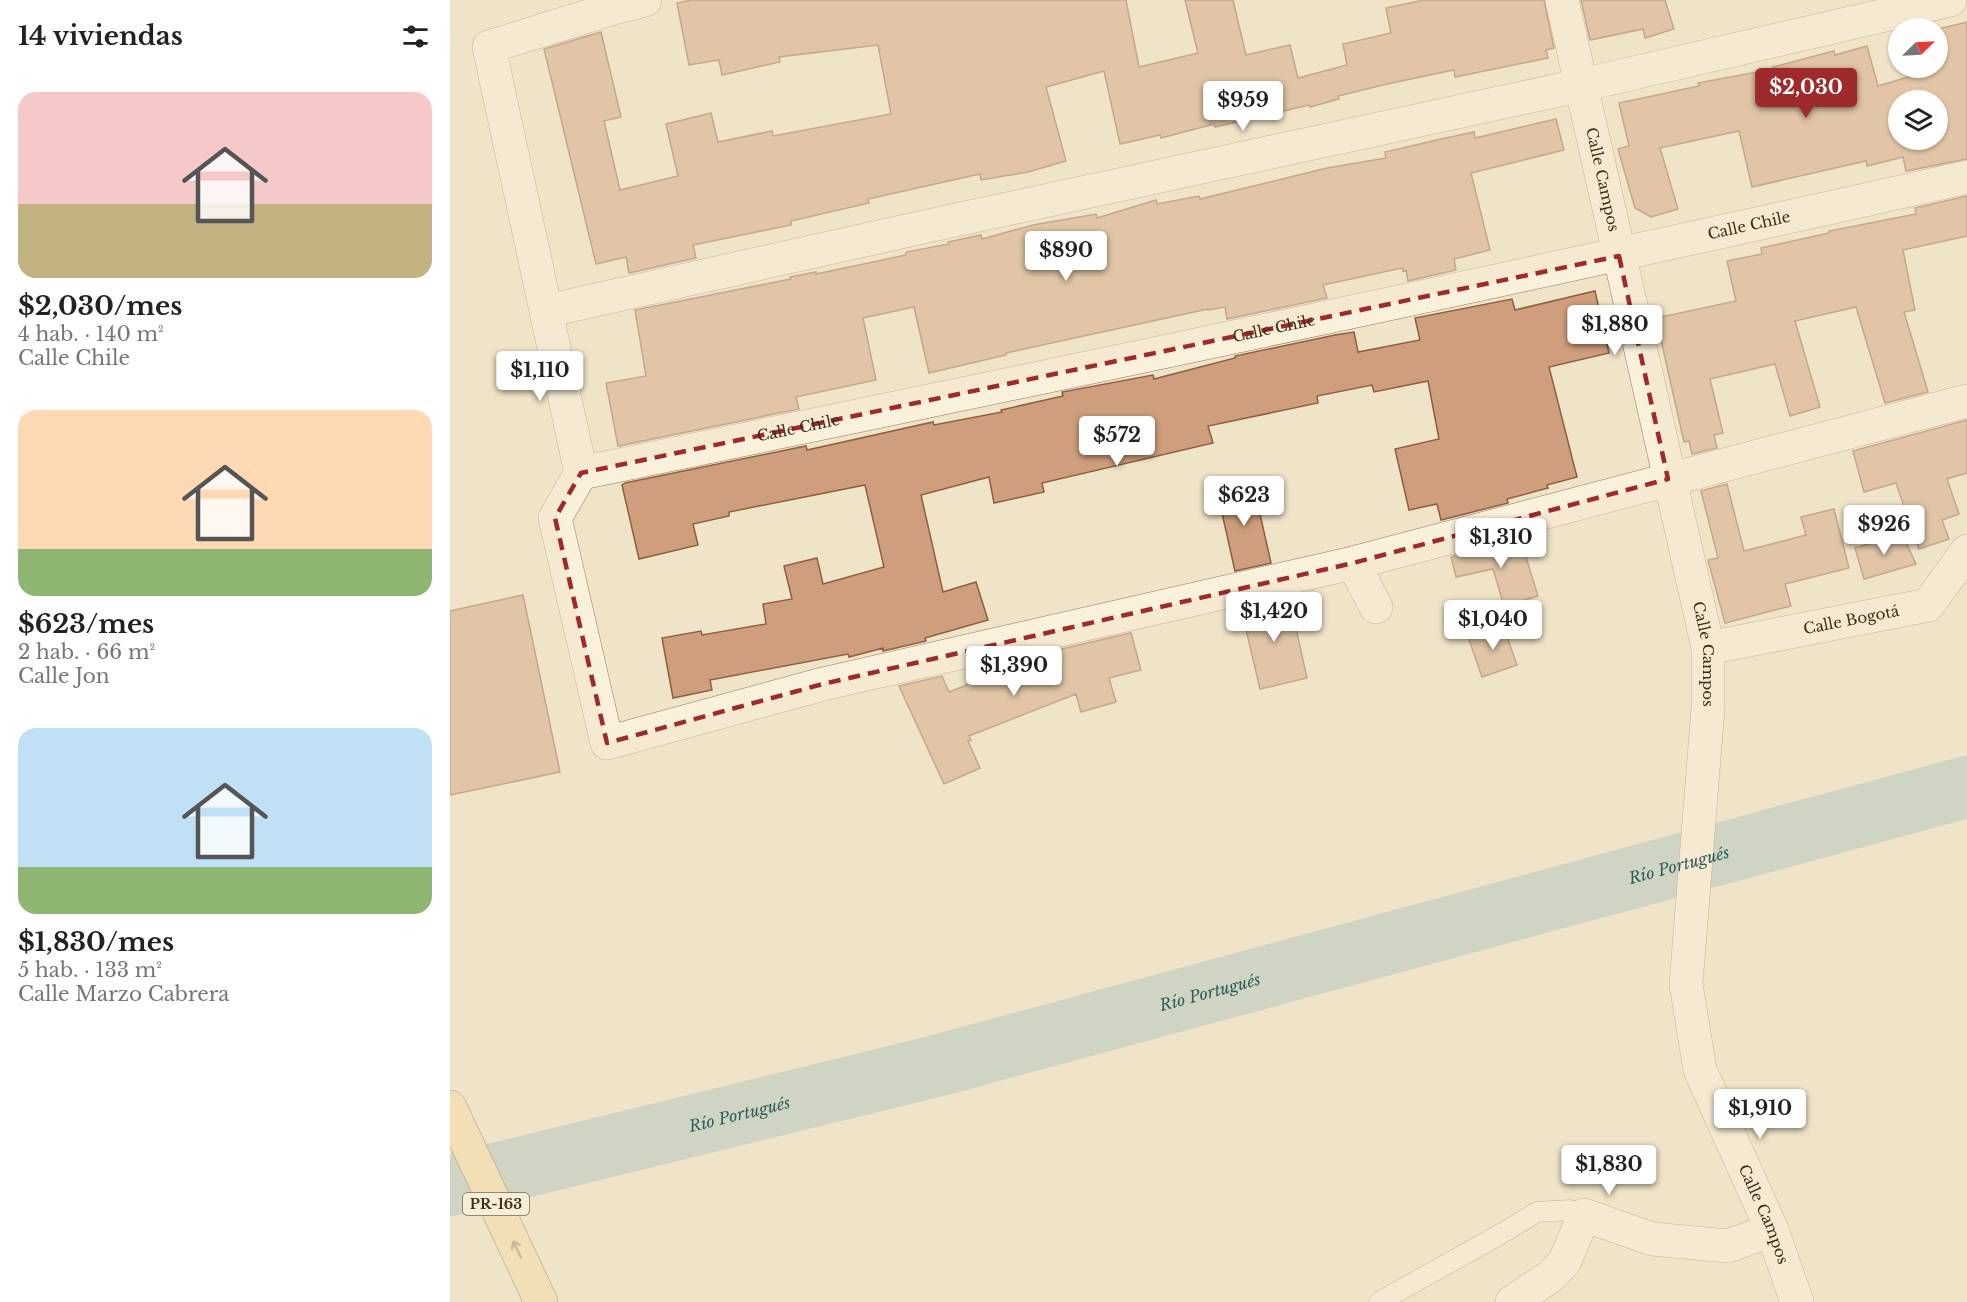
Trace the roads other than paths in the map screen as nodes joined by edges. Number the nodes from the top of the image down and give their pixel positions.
1 (645, 0) edge
2 (1562, 0) edge
3 (1950, 0) edge
4 (1582, 85) junction
5 (1967, 177) edge
6 (1619, 256) junction
7 (546, 311) junction
8 (1967, 401) edge
9 (581, 473) junction
10 (1668, 479) junction
11 (1967, 551) edge
12 (1353, 563) junction
13 (1376, 607) dead end
14 (1708, 648) junction
15 (450, 1107) edge
16 (1584, 1215) junction
17 (1772, 1230) junction
18 (541, 1302) edge
19 (1379, 1302) edge
20 (1512, 1302) edge
21 (1797, 1302) edge

1 - 7 street
2 - 4 street, Calle Campos
3 - 4 street
4 - 6 street, Calle Campos
4 - 7 street
5 - 6 street, Calle Chile
6 - 9 street, Calle Chile
6 - 10 street, Calle Campos
7 - 9 street
8 - 10 street
9 - 12 street
10 - 12 street
10 - 14 street, Calle Campos
11 - 14 street, Calle Bogotá
12 - 13 street
14 - 17 street, Calle Campos
18 -> 15 main road, PR-163
16 - 17 street
16 - 19 lane
16 - 20 street
17 - 21 street, Calle Campos

